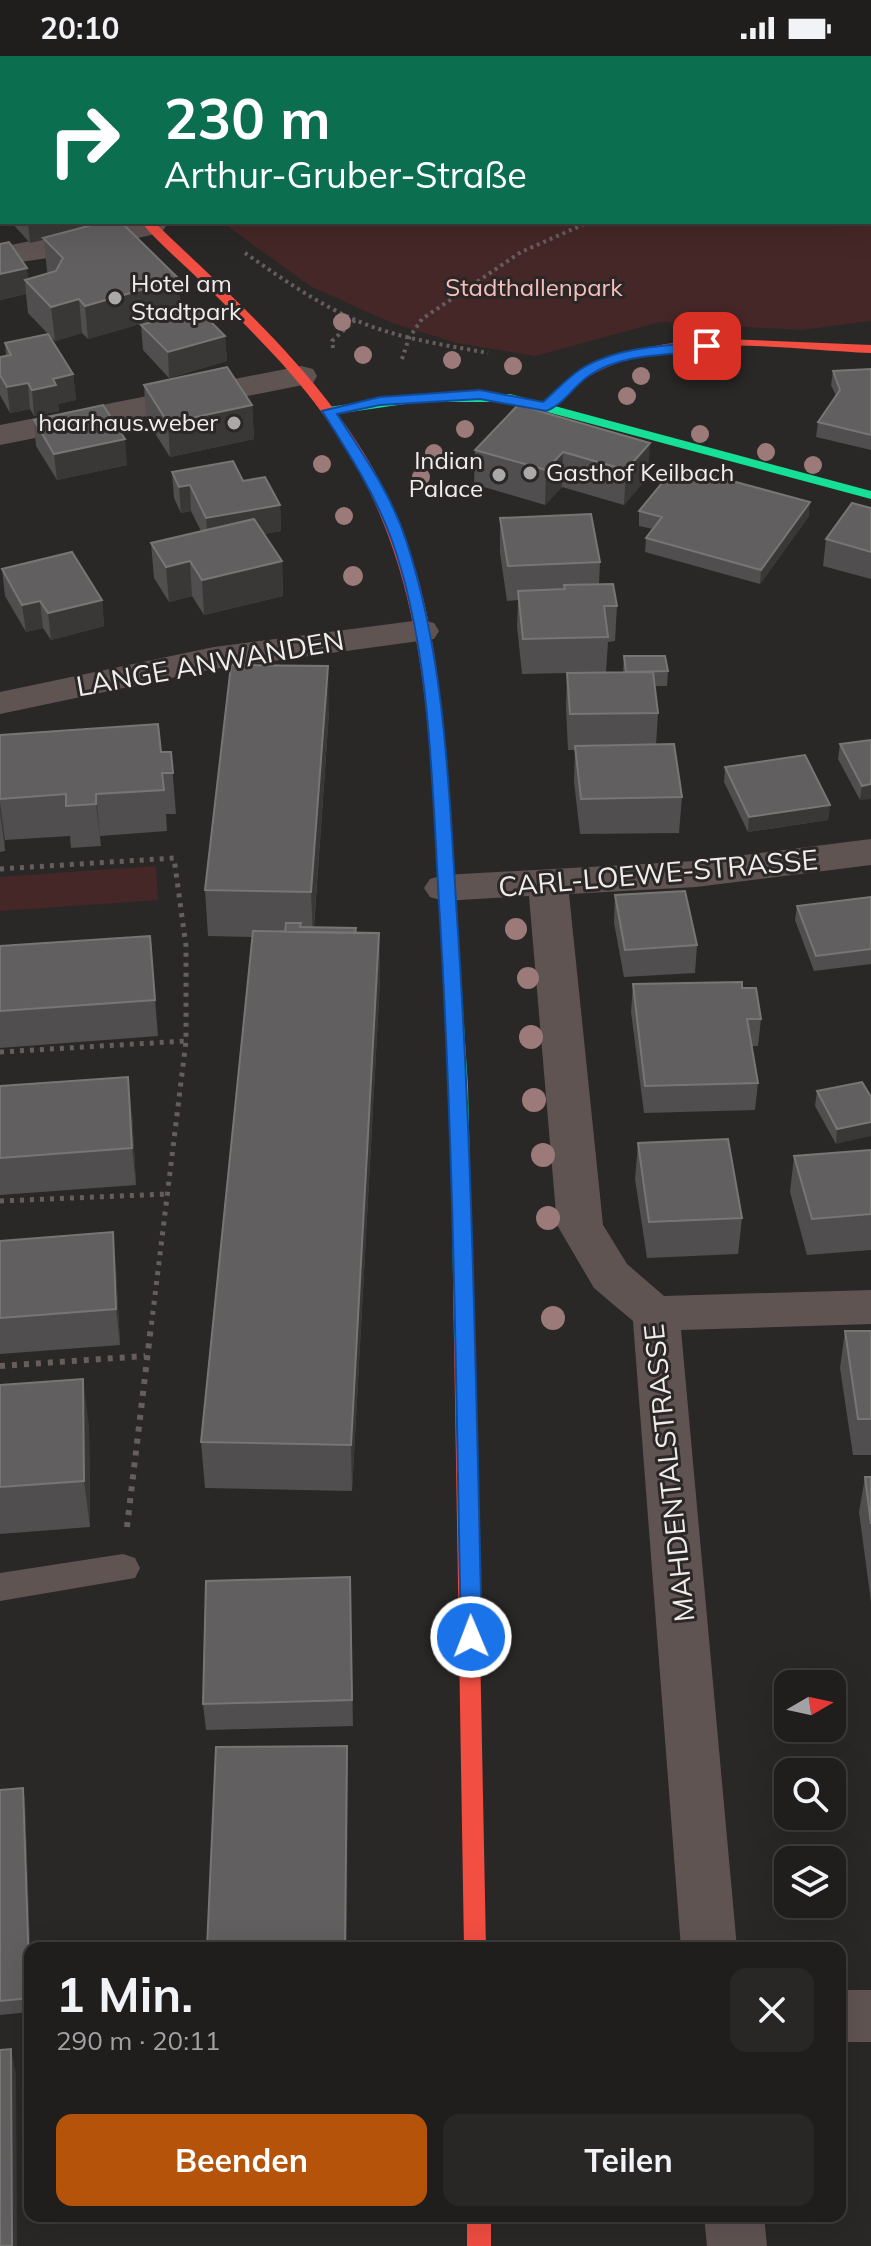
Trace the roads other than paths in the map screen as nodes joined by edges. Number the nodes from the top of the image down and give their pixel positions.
1 (149, 224) edge
2 (0, 256) edge
3 (871, 349) edge
4 (301, 376) junction
5 (546, 407) junction
6 (329, 411) junction
7 (0, 435) edge
8 (871, 495) edge
9 (421, 631) junction
10 (0, 703) edge
11 (871, 852) edge
12 (548, 884) junction
13 (444, 888) junction
14 (871, 1307) edge
15 (656, 1313) junction
16 (123, 1568) road end
17 (0, 1587) edge
18 (475, 1942) edge
19 (708, 1942) edge
20 (846, 2016) edge
21 (871, 2016) edge
22 (479, 2222) edge
23 (735, 2222) edge
24 (479, 2246) edge
25 (737, 2246) edge

1 - 2 street
1 - 4 main road
3 - 5 main road
4 - 6 main road
4 - 7 street
5 - 6 main road
5 - 8 main road
6 - 9 main road
9 - 10 street, LANGE ANWANDEN
9 - 13 main road
11 - 12 street, CARL-LOEWE-STRASSE
12 - 13 street, CARL-LOEWE-STRASSE
12 - 15 street, MAHDENTALSTRASSE
13 - 18 main road
14 - 15 street
15 - 19 street, MAHDENTALSTRASSE
16 - 17 lane
20 - 21 street
22 - 24 main road
23 - 25 street

